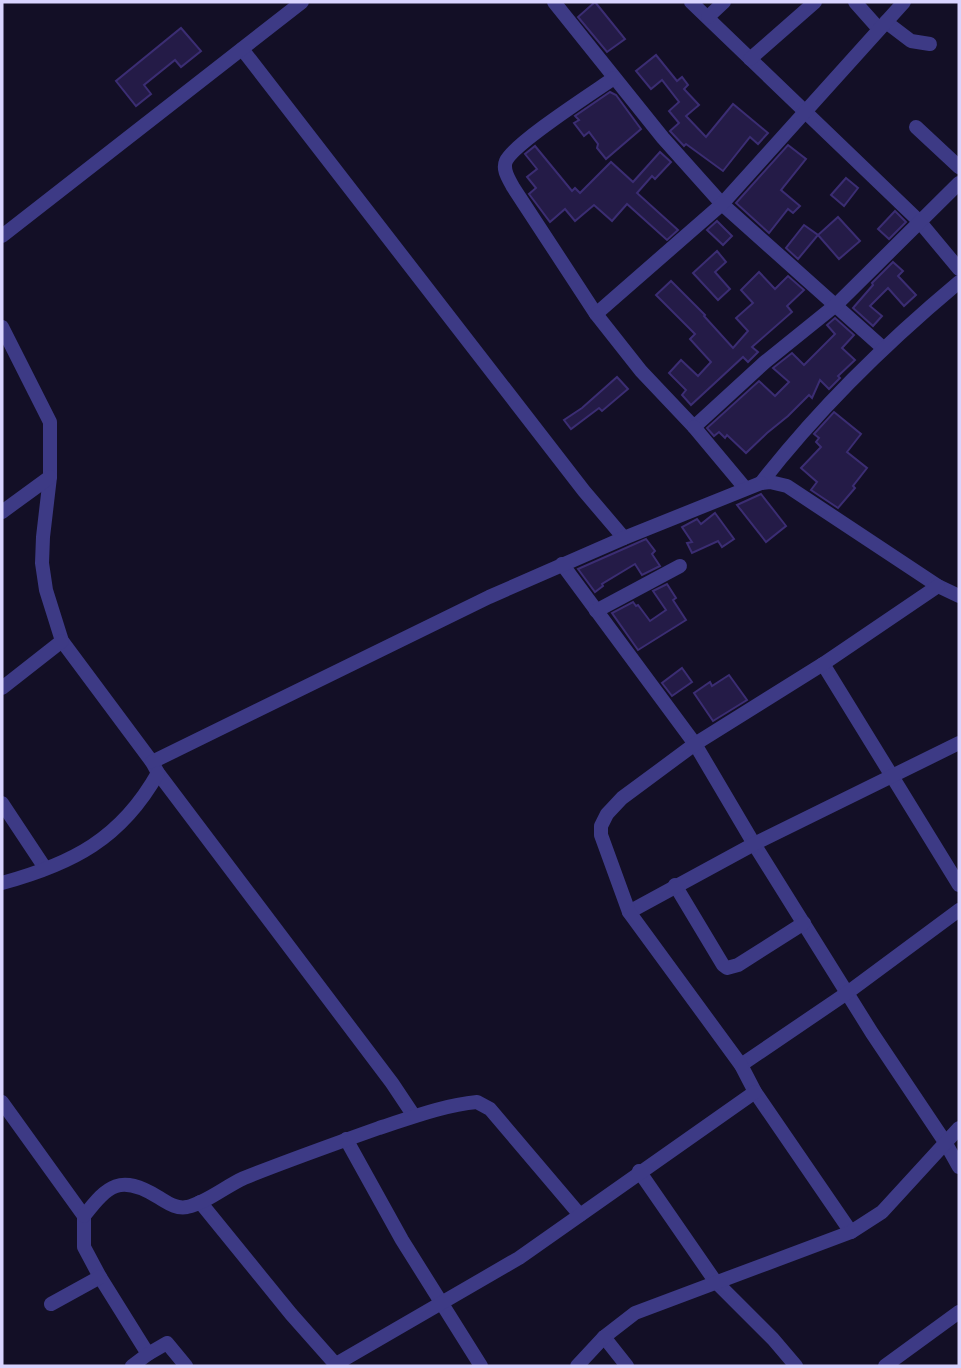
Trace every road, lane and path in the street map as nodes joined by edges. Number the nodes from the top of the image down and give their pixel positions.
1 (302, 2) edge
2 (554, 2) edge
3 (691, 2) edge
4 (724, 2) edge
5 (816, 2) edge
6 (855, 2) edge
7 (904, 2) edge
8 (708, 17) junction
9 (882, 26) junction
10 (930, 44) dead end
11 (242, 49) junction
12 (750, 59) junction
13 (614, 78) junction
14 (803, 112) junction
15 (916, 127) dead end
16 (959, 167) edge
17 (959, 183) edge
18 (722, 204) junction
19 (919, 221) junction
20 (2, 236) edge
21 (959, 270) edge
22 (959, 282) edge
23 (837, 304) junction
24 (596, 314) junction
25 (2, 327) edge
26 (883, 348) junction
27 (694, 427) junction
28 (50, 477) junction
29 (761, 483) junction
30 (745, 488) junction
31 (2, 512) edge
32 (624, 538) junction
33 (562, 564) junction
34 (680, 566) dead end
35 (939, 586) junction
36 (959, 596) edge
37 (596, 611) junction
38 (62, 640) junction
39 (823, 664) junction
40 (2, 688) edge
41 (959, 743) edge
42 (695, 744) junction
43 (155, 768) junction
44 (892, 776) junction
45 (2, 803) edge
46 (754, 844) junction
47 (45, 868) junction
48 (2, 883) edge
49 (675, 885) junction
50 (959, 885) edge
51 (959, 910) edge
52 (629, 912) junction
53 (804, 923) junction
54 (847, 993) junction
55 (741, 1065) junction
56 (755, 1092) junction
57 (2, 1102) edge
58 (414, 1116) junction
59 (959, 1128) edge
60 (346, 1139) junction
61 (945, 1142) junction
62 (959, 1167) edge
63 (639, 1171) junction
64 (200, 1202) junction
65 (580, 1215) junction
66 (84, 1216) junction
67 (851, 1232) junction
68 (100, 1277) junction
69 (715, 1281) junction
70 (51, 1304) dead end
71 (442, 1304) junction
72 (959, 1312) edge
73 (604, 1337) junction
74 (148, 1354) junction
75 (894, 1364) edge
76 (336, 1365) edge
77 (132, 1366) edge
78 (186, 1366) edge
79 (481, 1366) edge
80 (577, 1366) edge
81 (627, 1366) edge
82 (796, 1366) edge

1 - 11 street
2 - 13 street
3 - 8 street
4 - 8 street
5 - 12 street
6 - 9 street
7 - 9 street
8 - 12 street
9 - 10 street
9 - 14 street
11 - 20 street
11 - 32 street
12 - 14 street
13 - 18 street
13 - 24 street
14 - 18 street
14 - 19 street
15 - 16 street
17 - 19 street
18 - 23 street
18 - 24 street
19 - 21 street
19 - 23 street
22 - 26 street
23 - 26 street
23 - 27 street
24 - 27 street
25 - 28 street
26 - 29 street
27 - 30 street
28 - 31 street
28 - 38 street
29 - 30 street
29 - 35 street
30 - 32 street
32 - 33 street
33 - 37 street
33 - 43 street
34 - 37 street
35 - 36 street
35 - 39 street
37 - 42 street
38 - 40 street
38 - 43 street
39 - 42 street
39 - 44 street
41 - 44 street
42 - 46 street
42 - 52 street
43 - 47 street
43 - 58 street
44 - 46 street
44 - 50 street
45 - 47 street
46 - 49 street
46 - 53 street
47 - 48 street
49 - 52 street
49 - 53 street
51 - 54 street
52 - 55 street
53 - 54 street
54 - 55 street
54 - 61 street
55 - 56 street
56 - 63 street
56 - 67 street
57 - 66 street
58 - 60 street
58 - 65 street
59 - 61 street
60 - 64 street
60 - 71 street
61 - 62 street
61 - 67 street
63 - 65 street
63 - 69 street
64 - 66 street
64 - 76 street
65 - 71 street
66 - 68 street
67 - 69 street
68 - 70 street
68 - 74 street
69 - 73 street
69 - 82 street
71 - 76 street
71 - 79 street
72 - 75 street
73 - 80 street
73 - 81 street
74 - 77 street
74 - 78 street

